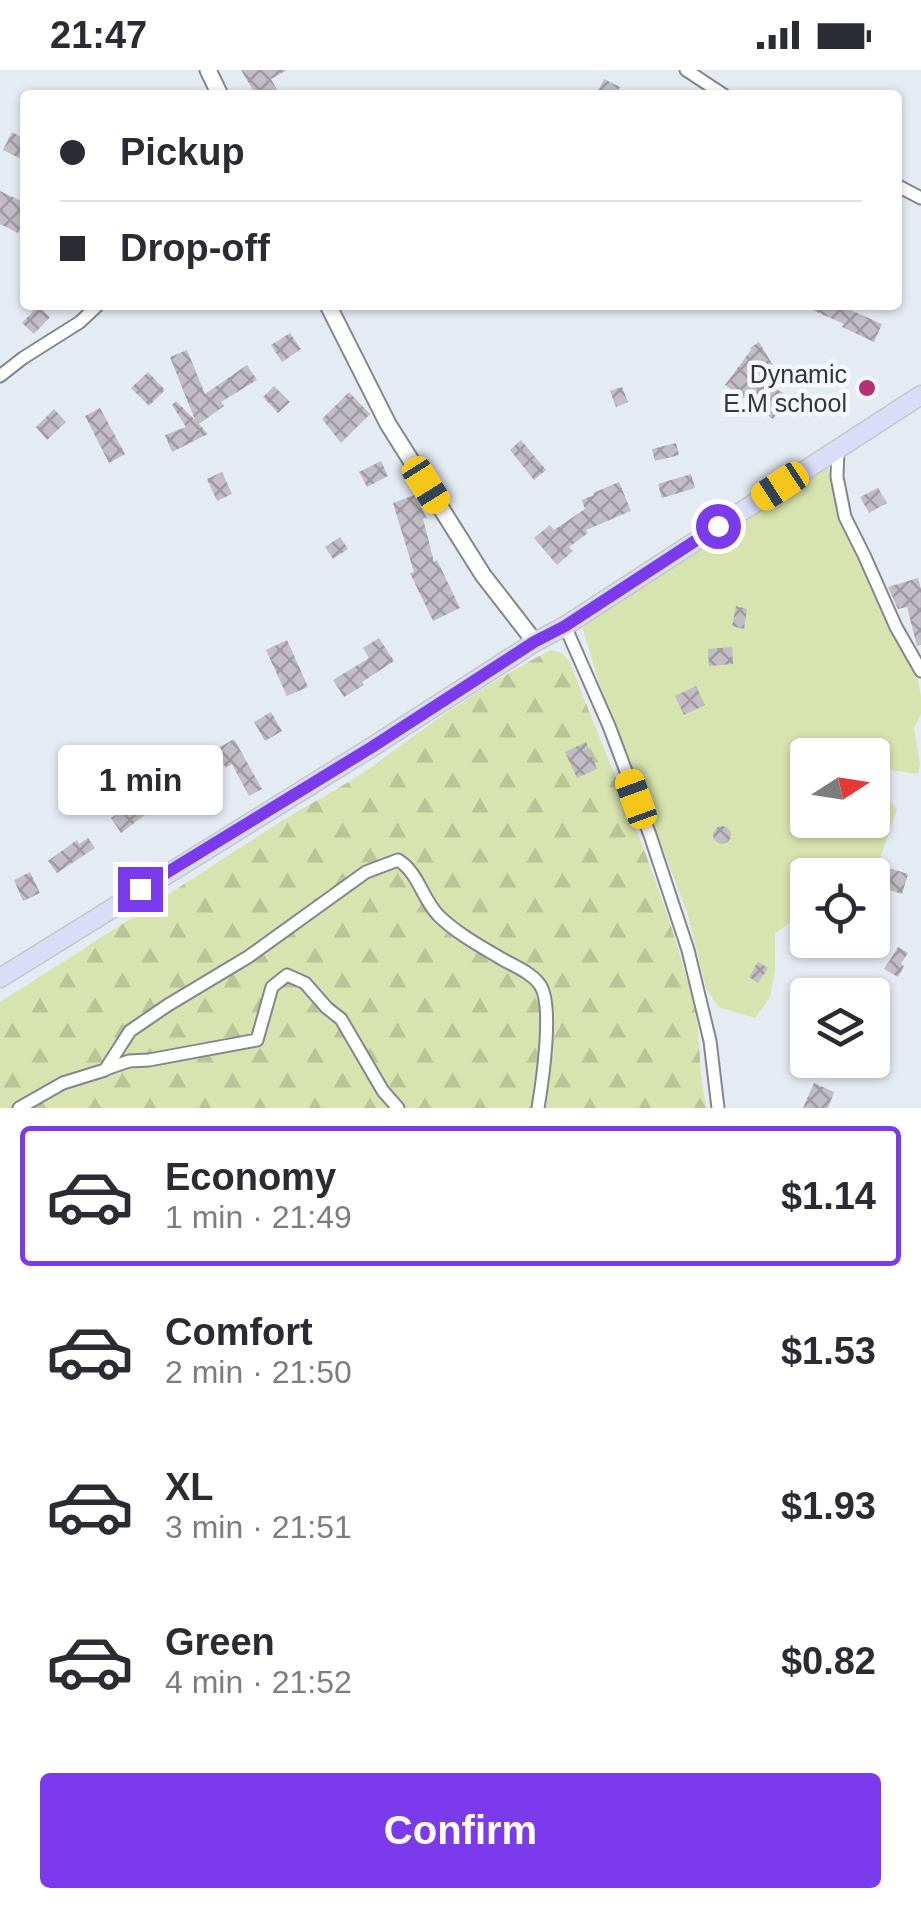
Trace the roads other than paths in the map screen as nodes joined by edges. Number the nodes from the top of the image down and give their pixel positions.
1 (686, 70) edge
2 (716, 90) edge
3 (93, 310) edge
4 (331, 310) edge
5 (0, 376) edge
6 (921, 395) edge
7 (838, 449) junction
8 (565, 626) junction
9 (534, 642) junction
10 (921, 671) edge
11 (0, 978) edge
12 (105, 1070) junction
13 (19, 1108) edge
14 (398, 1108) edge
15 (538, 1108) edge
16 (718, 1108) edge

1 - 2 street
3 - 5 street
4 - 9 street
6 - 7 main road
7 - 8 main road
7 - 10 street
8 - 9 main road
8 - 16 street
9 - 11 main road
12 - 13 street
12 - 14 street
12 - 15 street

